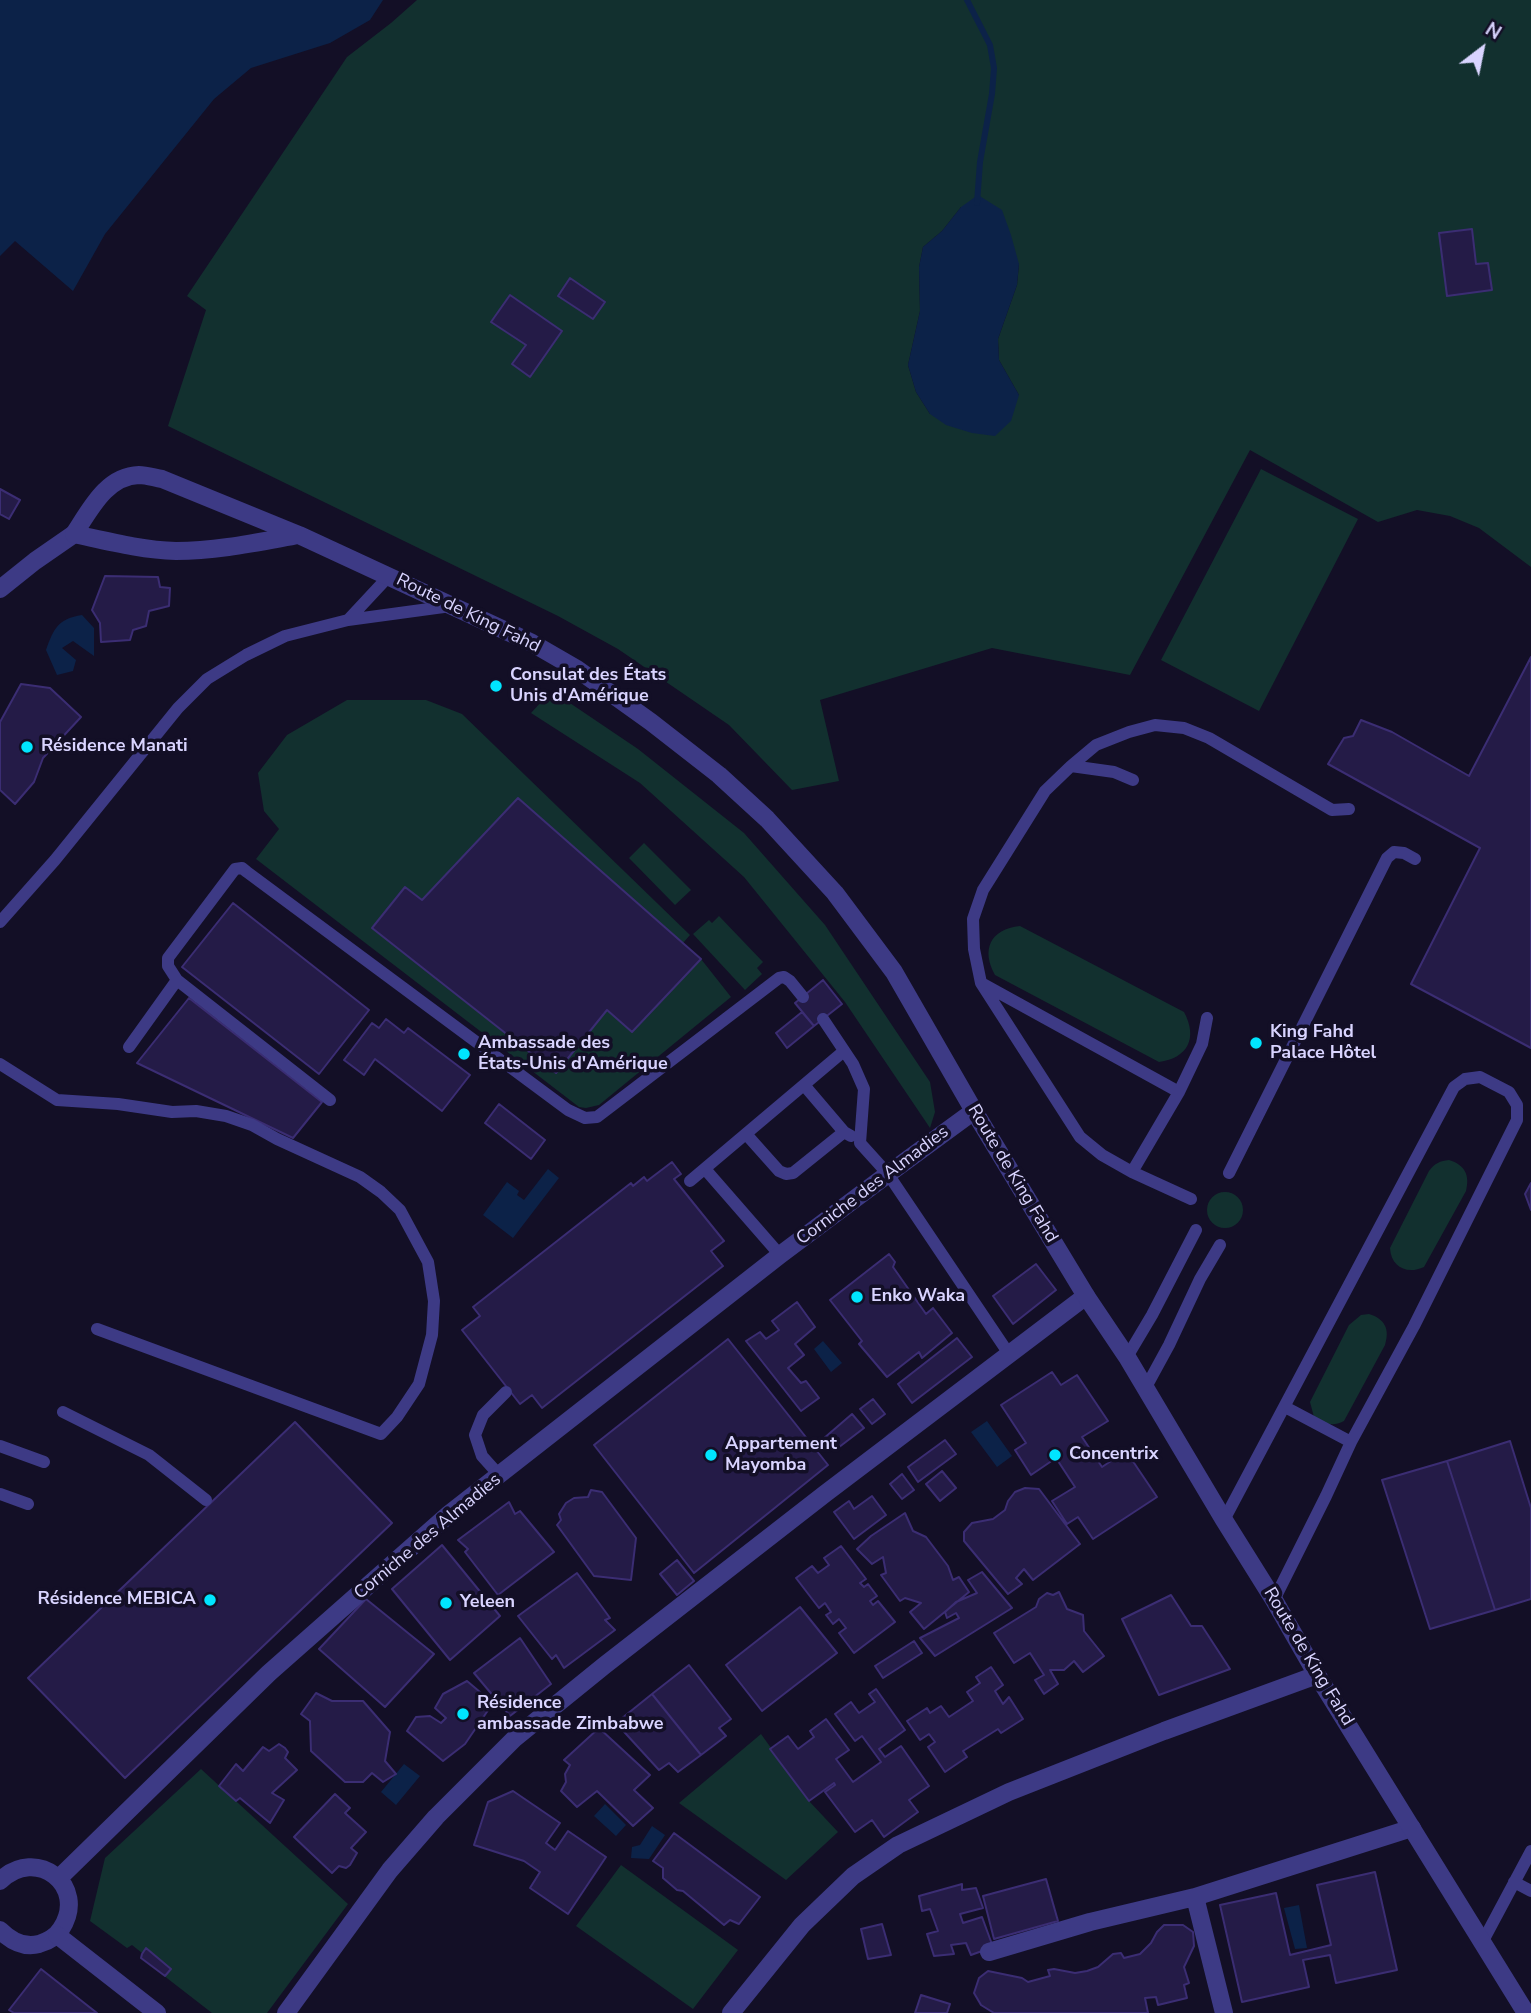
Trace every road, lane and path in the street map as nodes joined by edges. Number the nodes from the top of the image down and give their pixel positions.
1 (74, 534) junction
2 (299, 535) junction
3 (389, 576) junction
4 (0, 589) edge
5 (453, 606) junction
6 (348, 620) junction
7 (1071, 766) junction
8 (1133, 780) dead end
9 (1349, 809) dead end
10 (1415, 859) dead end
11 (0, 922) edge
12 (177, 980) junction
13 (981, 983) junction
14 (803, 997) dead end
15 (1207, 1018) dead end
16 (823, 1019) dead end
17 (129, 1046) dead end
18 (844, 1051) junction
19 (0, 1064) edge
20 (804, 1085) junction
21 (1179, 1092) junction
22 (330, 1100) dead end
23 (974, 1111) junction
24 (844, 1132) junction
25 (746, 1135) junction
26 (860, 1143) junction
27 (705, 1169) junction
28 (1132, 1172) junction
29 (1228, 1173) dead end
30 (888, 1174) junction
31 (690, 1181) dead end
32 (1191, 1199) dead end
33 (1196, 1230) dead end
34 (1220, 1245) dead end
35 (780, 1255) junction
36 (1086, 1296) junction
37 (97, 1329) dead end
38 (1009, 1354) junction
39 (1127, 1357) junction
40 (1145, 1389) junction
41 (506, 1392) dead end
42 (1285, 1407) junction
43 (64, 1412) dead end
44 (1351, 1442) junction
45 (0, 1446) edge
46 (44, 1462) dead end
47 (500, 1476) junction
48 (0, 1494) edge
49 (206, 1500) dead end
50 (28, 1504) dead end
51 (1224, 1520) junction
52 (1274, 1600) junction
53 (1317, 1675) junction
54 (1412, 1828) junction
55 (1531, 1851) edge
56 (59, 1878) junction
57 (0, 1881) edge
58 (1514, 1882) junction
59 (1531, 1891) edge
60 (1195, 1897) junction
61 (0, 1930) edge
62 (57, 1935) junction
63 (1483, 1941) junction
64 (989, 1952) dead end
65 (157, 2013) edge
66 (286, 2013) edge
67 (731, 2013) edge
68 (1224, 2013) edge
69 (1526, 2013) edge

1 - 2 street
1 - 2 street, Route de King Fahd
1 - 4 street
2 - 3 street, Route de King Fahd
3 - 5 street, Route de King Fahd
3 - 6 lane
5 - 6 lane
5 - 23 street, Route de King Fahd
6 - 11 lane
7 - 8 lane
7 - 9 lane
7 - 13 lane
10 - 29 lane
12 - 14 lane
12 - 17 lane
12 - 22 lane
13 - 21 lane
13 - 28 lane
15 - 21 lane
16 - 18 lane
18 - 20 lane
18 - 26 lane
19 - 37 lane
20 - 24 lane
20 - 25 lane
21 - 28 lane
23 - 30 street, Corniche des Almadies
23 - 36 street, Route de King Fahd
24 - 25 lane
24 - 26 lane
25 - 27 lane
26 - 30 lane
27 - 31 lane
27 - 35 lane
28 - 32 lane
30 - 35 street, Corniche des Almadies
30 - 38 lane
33 - 39 lane
34 - 40 lane
35 - 47 street, Corniche des Almadies
36 - 38 street
36 - 39 street, Route de King Fahd
38 - 66 street
39 - 40 street, Route de King Fahd
40 - 51 street, Route de King Fahd
41 - 47 lane
42 - 44 lane
42 - 44 lane
42 - 51 lane
43 - 49 lane
44 - 52 lane
45 - 46 lane
47 - 56 street, Corniche des Almadies
48 - 50 lane
51 - 52 street, Route de King Fahd
52 - 53 street, Route de King Fahd
53 - 54 street, Route de King Fahd
53 - 67 street
54 - 60 street
54 - 63 street, Route de King Fahd
55 - 58 lane
56 - 57 street
56 - 62 street
58 - 59 lane
58 - 63 lane
60 - 64 street
60 - 68 street
61 - 62 street
62 - 65 street
63 - 69 street, Route de King Fahd

